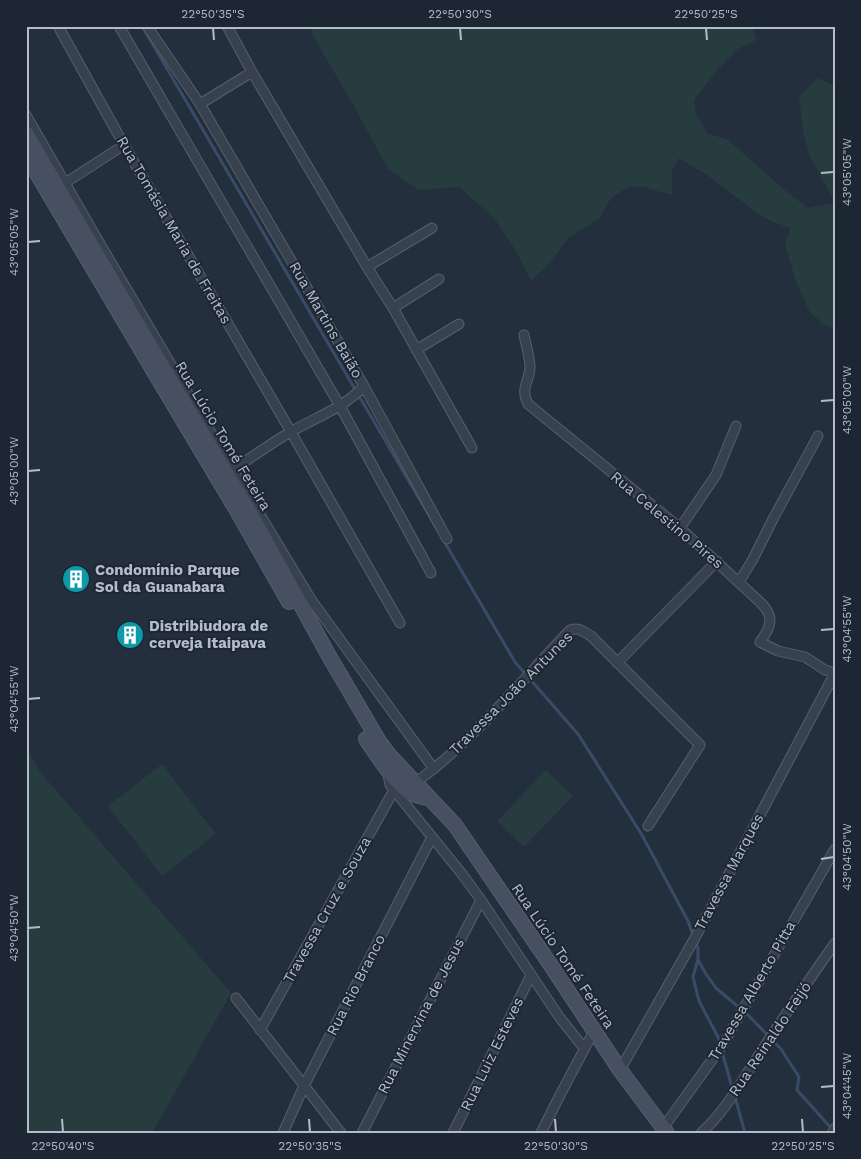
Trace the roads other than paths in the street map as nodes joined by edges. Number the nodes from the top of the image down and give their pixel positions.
1 (58, 26) edge
2 (118, 26) edge
3 (148, 26) edge
4 (227, 26) edge
5 (252, 72) junction
6 (200, 104) junction
7 (26, 116) edge
8 (26, 133) edge
9 (124, 145) junction
10 (26, 155) edge
11 (57, 188) junction
12 (432, 228) dead end
13 (367, 268) junction
14 (439, 279) dead end
15 (393, 308) junction
16 (459, 324) dead end
17 (524, 335) dead end
18 (416, 350) junction
19 (361, 389) junction
20 (343, 404) junction
21 (736, 426) dead end
22 (291, 432) junction
23 (818, 436) dead end
24 (472, 448) dead end
25 (226, 475) junction
26 (680, 528) junction
27 (447, 539) dead end
28 (718, 562) junction
29 (431, 573) dead end
30 (738, 582) junction
31 (400, 623) dead end
32 (617, 663) junction
33 (835, 672) edge
34 (434, 769) junction
35 (405, 788) junction
36 (648, 826) dead end
37 (432, 837) junction
38 (835, 849) edge
39 (481, 900) junction
40 (835, 943) edge
41 (531, 975) junction
42 (236, 998) dead end
43 (260, 1030) junction
44 (594, 1031) junction
45 (584, 1048) junction
46 (620, 1070) junction
47 (304, 1086) junction
48 (835, 1128) edge
49 (665, 1130) edge
50 (283, 1133) edge
51 (341, 1133) edge
52 (362, 1133) edge
53 (453, 1133) edge
54 (541, 1133) edge
55 (701, 1133) edge
56 (832, 1133) edge

1 - 9 street, Rua Tomásia Maria de Freitas
2 - 20 street
3 - 6 street, Rua Martins Baião
4 - 5 street
5 - 6 street
5 - 13 street
6 - 19 street, Rua Martins Baião
7 - 11 street
8 - 11 main road, Rua Lúcio Tomé Feteira
9 - 11 street
9 - 22 street, Rua Tomásia Maria de Freitas
10 - 11 main road, Rua Lúcio Tomé Feteira
11 - 25 main road, Rua Lúcio Tomé Feteira
12 - 13 street
13 - 15 street
14 - 15 street
15 - 18 street
16 - 18 street
17 - 26 street, Rua Celestino Pires
18 - 24 street
19 - 20 street
19 - 27 street, Rua Martins Baião
20 - 22 street
20 - 29 street
21 - 26 street
22 - 25 street
22 - 31 street, Rua Tomásia Maria de Freitas
23 - 30 street
25 - 34 street
25 - 35 main road, Rua Lúcio Tomé Feteira
26 - 28 street, Rua Celestino Pires
28 - 30 street, Rua Celestino Pires
28 - 32 street
30 - 33 street, Rua Celestino Pires
32 - 34 street, Travessa João Antunes
32 - 36 street, Travessa João Antunes
33 - 46 street, Travessa Marques
34 - 35 street, Travessa João Antunes
35 - 37 street, Rua Lúcio Tomé Feteira
35 - 43 street, Travessa Cruz e Souza
35 - 44 main road, Rua Lúcio Tomé Feteira
37 - 39 street, Rua Lúcio Tomé Feteira
37 - 47 street, Rua Rio Branco
38 - 49 street, Travessa Alberto Pitta
39 - 41 street, Rua Lúcio Tomé Feteira
39 - 52 street, Rua Minervina de Jesus
40 - 55 street, Rua Reinaldo Feijó
41 - 45 street, Rua Lúcio Tomé Feteira
41 - 53 street, Rua Luiz Esteves
42 - 43 street
43 - 47 street
44 - 45 street
44 - 46 main road, Rua Lúcio Tomé Feteira
45 - 54 street
46 - 49 main road, Rua Lúcio Tomé Feteira
47 - 50 street, Rua Rio Branco
47 - 51 street
48 - 56 street

